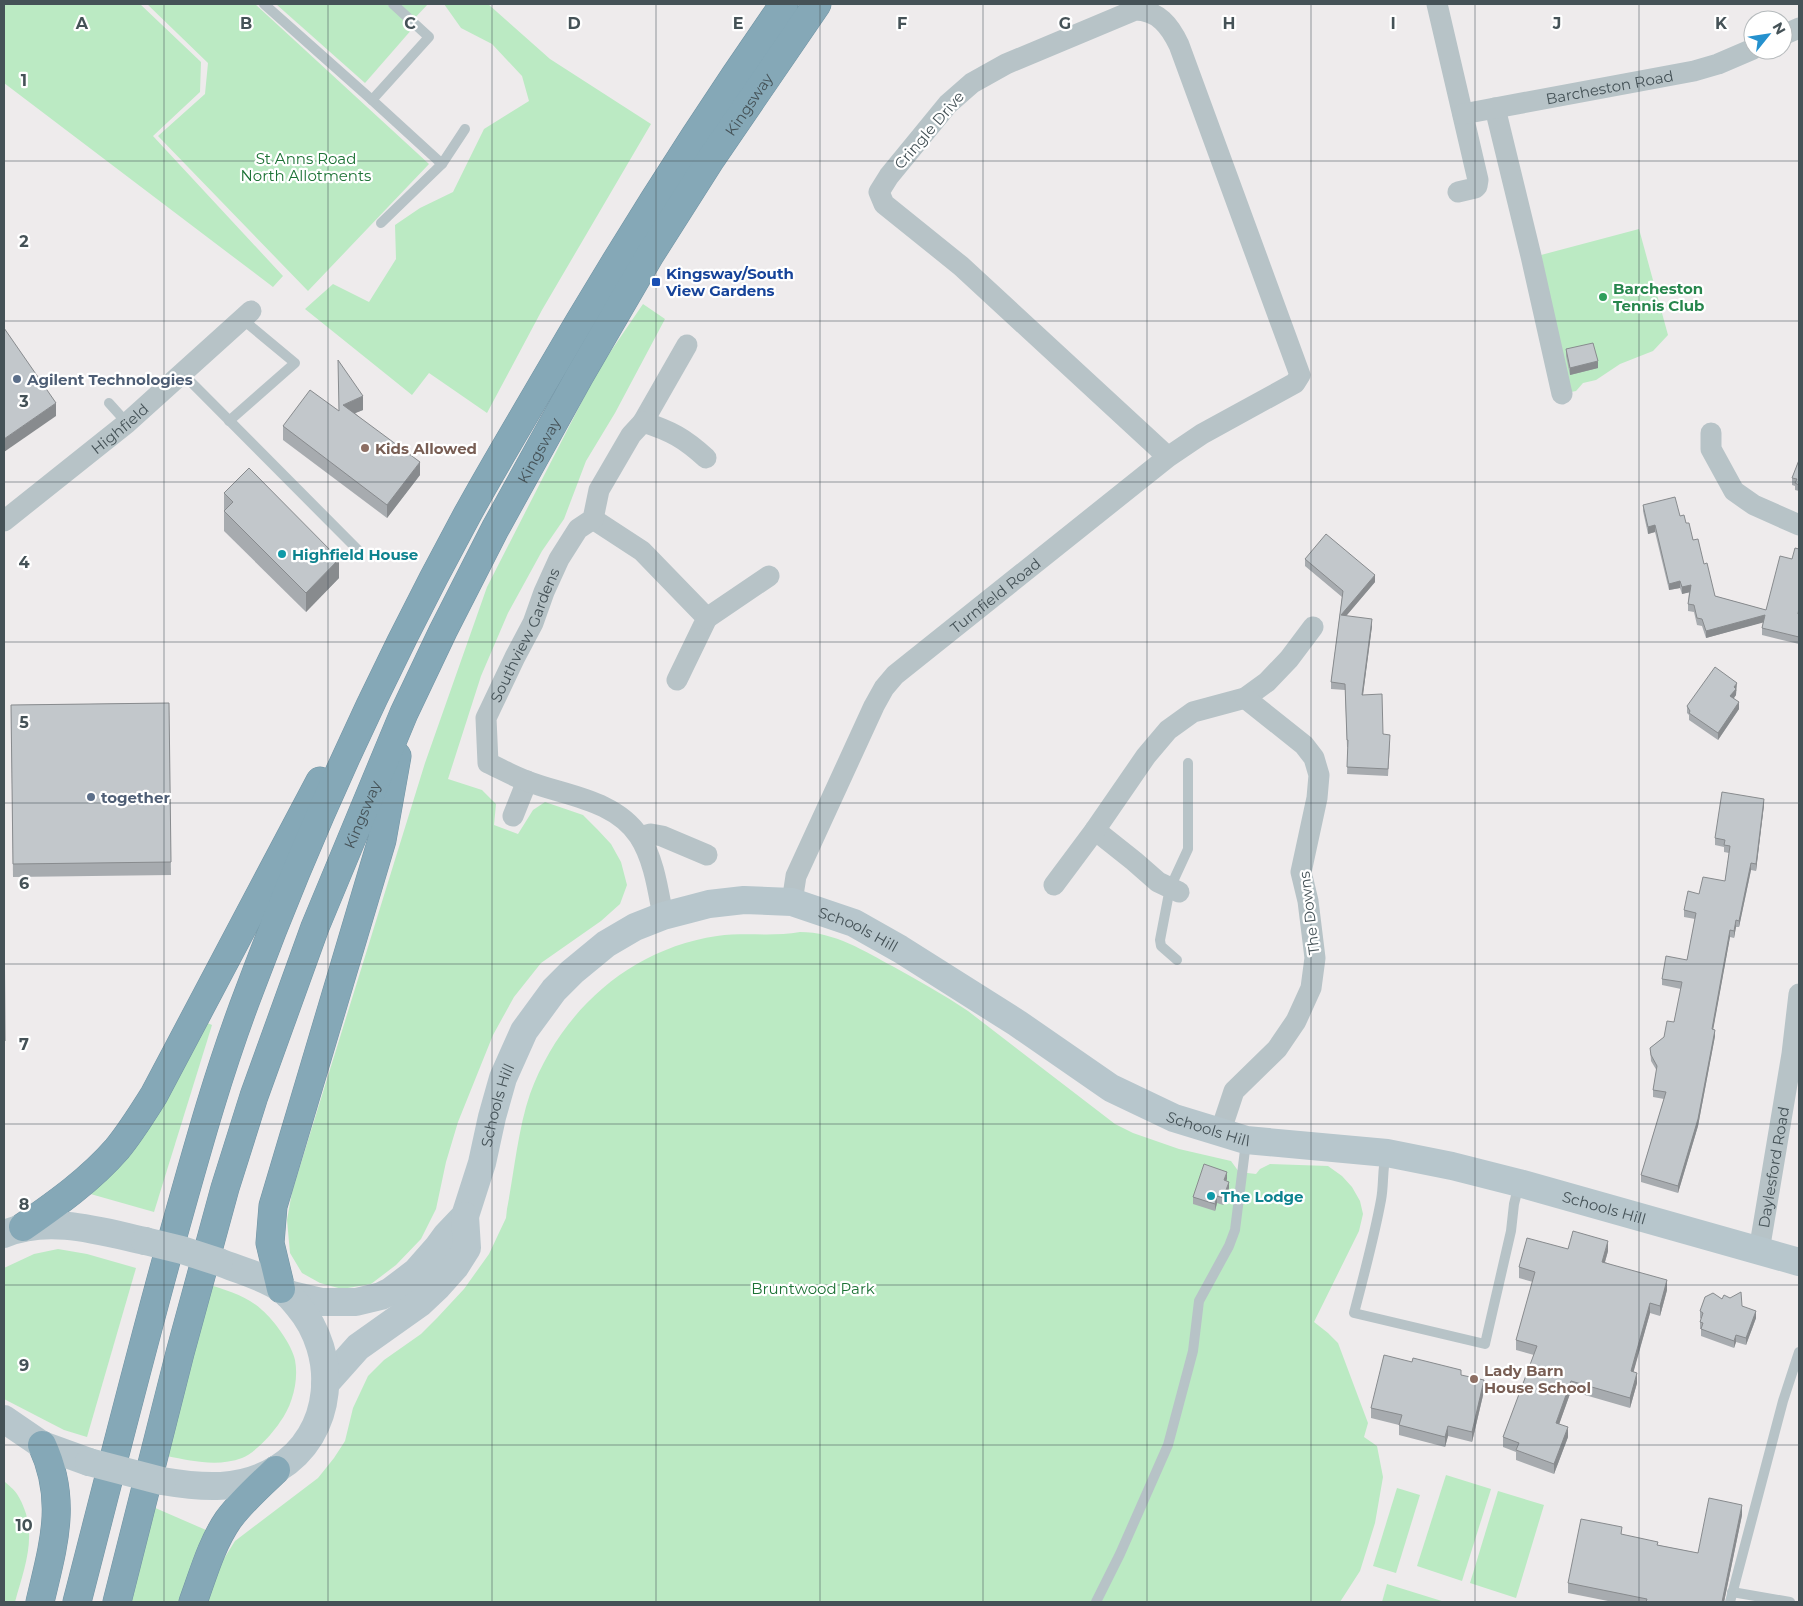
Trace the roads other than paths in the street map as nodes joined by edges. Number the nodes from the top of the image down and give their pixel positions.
1 (264, 4) edge
2 (393, 4) edge
3 (784, 4) edge
4 (817, 4) edge
5 (1437, 4) edge
6 (1743, 53) edge
7 (372, 100) junction
8 (1495, 108) junction
9 (1463, 114) junction
10 (465, 130) dead end
11 (442, 164) junction
12 (1458, 192) dead end
13 (381, 222) dead end
14 (246, 315) joint
15 (687, 345) dead end
16 (181, 372) junction
17 (1300, 375) joint
18 (1562, 394) dead end
19 (109, 404) dead end
20 (229, 421) junction
21 (643, 422) junction
22 (127, 423) junction
23 (1711, 433) dead end
24 (1168, 457) junction
25 (706, 458) dead end
26 (593, 519) junction
27 (4, 521) edge
28 (1799, 525) edge
29 (358, 550) dead end
30 (769, 576) dead end
31 (707, 618) junction
32 (1313, 627) dead end
33 (677, 680) dead end
34 (376, 694) junction
35 (1245, 698) junction
36 (404, 713) junction
37 (1188, 763) dead end
38 (527, 781) junction
39 (513, 816) dead end
40 (1095, 830) junction
41 (640, 837) junction
42 (707, 855) dead end
43 (1054, 886) dead end
44 (1174, 890) junction
45 (792, 902) junction
46 (663, 916) junction
47 (1177, 960) dead end
48 (1799, 994) edge
49 (1220, 1133) junction
50 (1246, 1140) junction
51 (1386, 1153) junction
52 (1519, 1183) junction
53 (465, 1216) junction
54 (14, 1231) edge
55 (1759, 1251) junction
56 (1799, 1262) edge
57 (284, 1291) junction
58 (1799, 1352) edge
59 (325, 1384) junction
60 (6, 1423) edge
61 (42, 1445) junction
62 (276, 1470) junction
63 (1731, 1597) edge
64 (40, 1602) edge
65 (77, 1602) edge
66 (117, 1602) edge
67 (193, 1602) edge
68 (1096, 1602) edge
69 (1790, 1602) edge

1 - 7 lane
2 - 7 lane
3 - 34 highway, Kingsway
4 - 36 highway, Kingsway
5 - 9 street
6 - 8 street, Barcheston Road
7 - 11 lane
8 - 9 street, Barcheston Road
8 - 18 street
9 - 12 street
10 - 11 lane
11 - 13 lane
14 - 16 street, Highfield
14 - 20 lane
15 - 21 street
16 - 20 lane
16 - 22 street, Highfield
17 - 24 street, Turnfield Road
17 - 24 street, Cringle Drive
19 - 22 lane
20 - 29 lane
21 - 25 street
21 - 26 street
22 - 27 street, Highfield
23 - 28 street
24 - 45 street, Turnfield Road
26 - 31 street
26 - 38 street, Southview Gardens
30 - 31 street
31 - 33 street
32 - 35 street
34 - 54 highway
34 - 65 highway, Kingsway
35 - 40 street
35 - 49 street, The Downs
36 - 57 highway
36 - 66 highway, Kingsway
37 - 44 lane
38 - 39 street
38 - 41 street
40 - 43 street
40 - 44 street
41 - 42 street
41 - 46 street
44 - 47 lane
45 - 46 street, Schools Hill
45 - 49 street, Schools Hill
46 - 53 street, Schools Hill
48 - 55 street, Daylesford Road
49 - 50 street, Schools Hill
50 - 51 street, Schools Hill
50 - 68 lane
51 - 52 street, Schools Hill
51 - 52 lane
52 - 55 street, Schools Hill
53 - 57 street, Schools Hill
53 - 59 street, Schools Hill
54 - 57 street, bridge
55 - 56 street, Schools Hill
57 - 59 street
58 - 63 lane
59 - 62 street
60 - 61 street
61 - 62 street, bridge
61 - 64 highway
62 - 67 highway
63 - 69 lane

